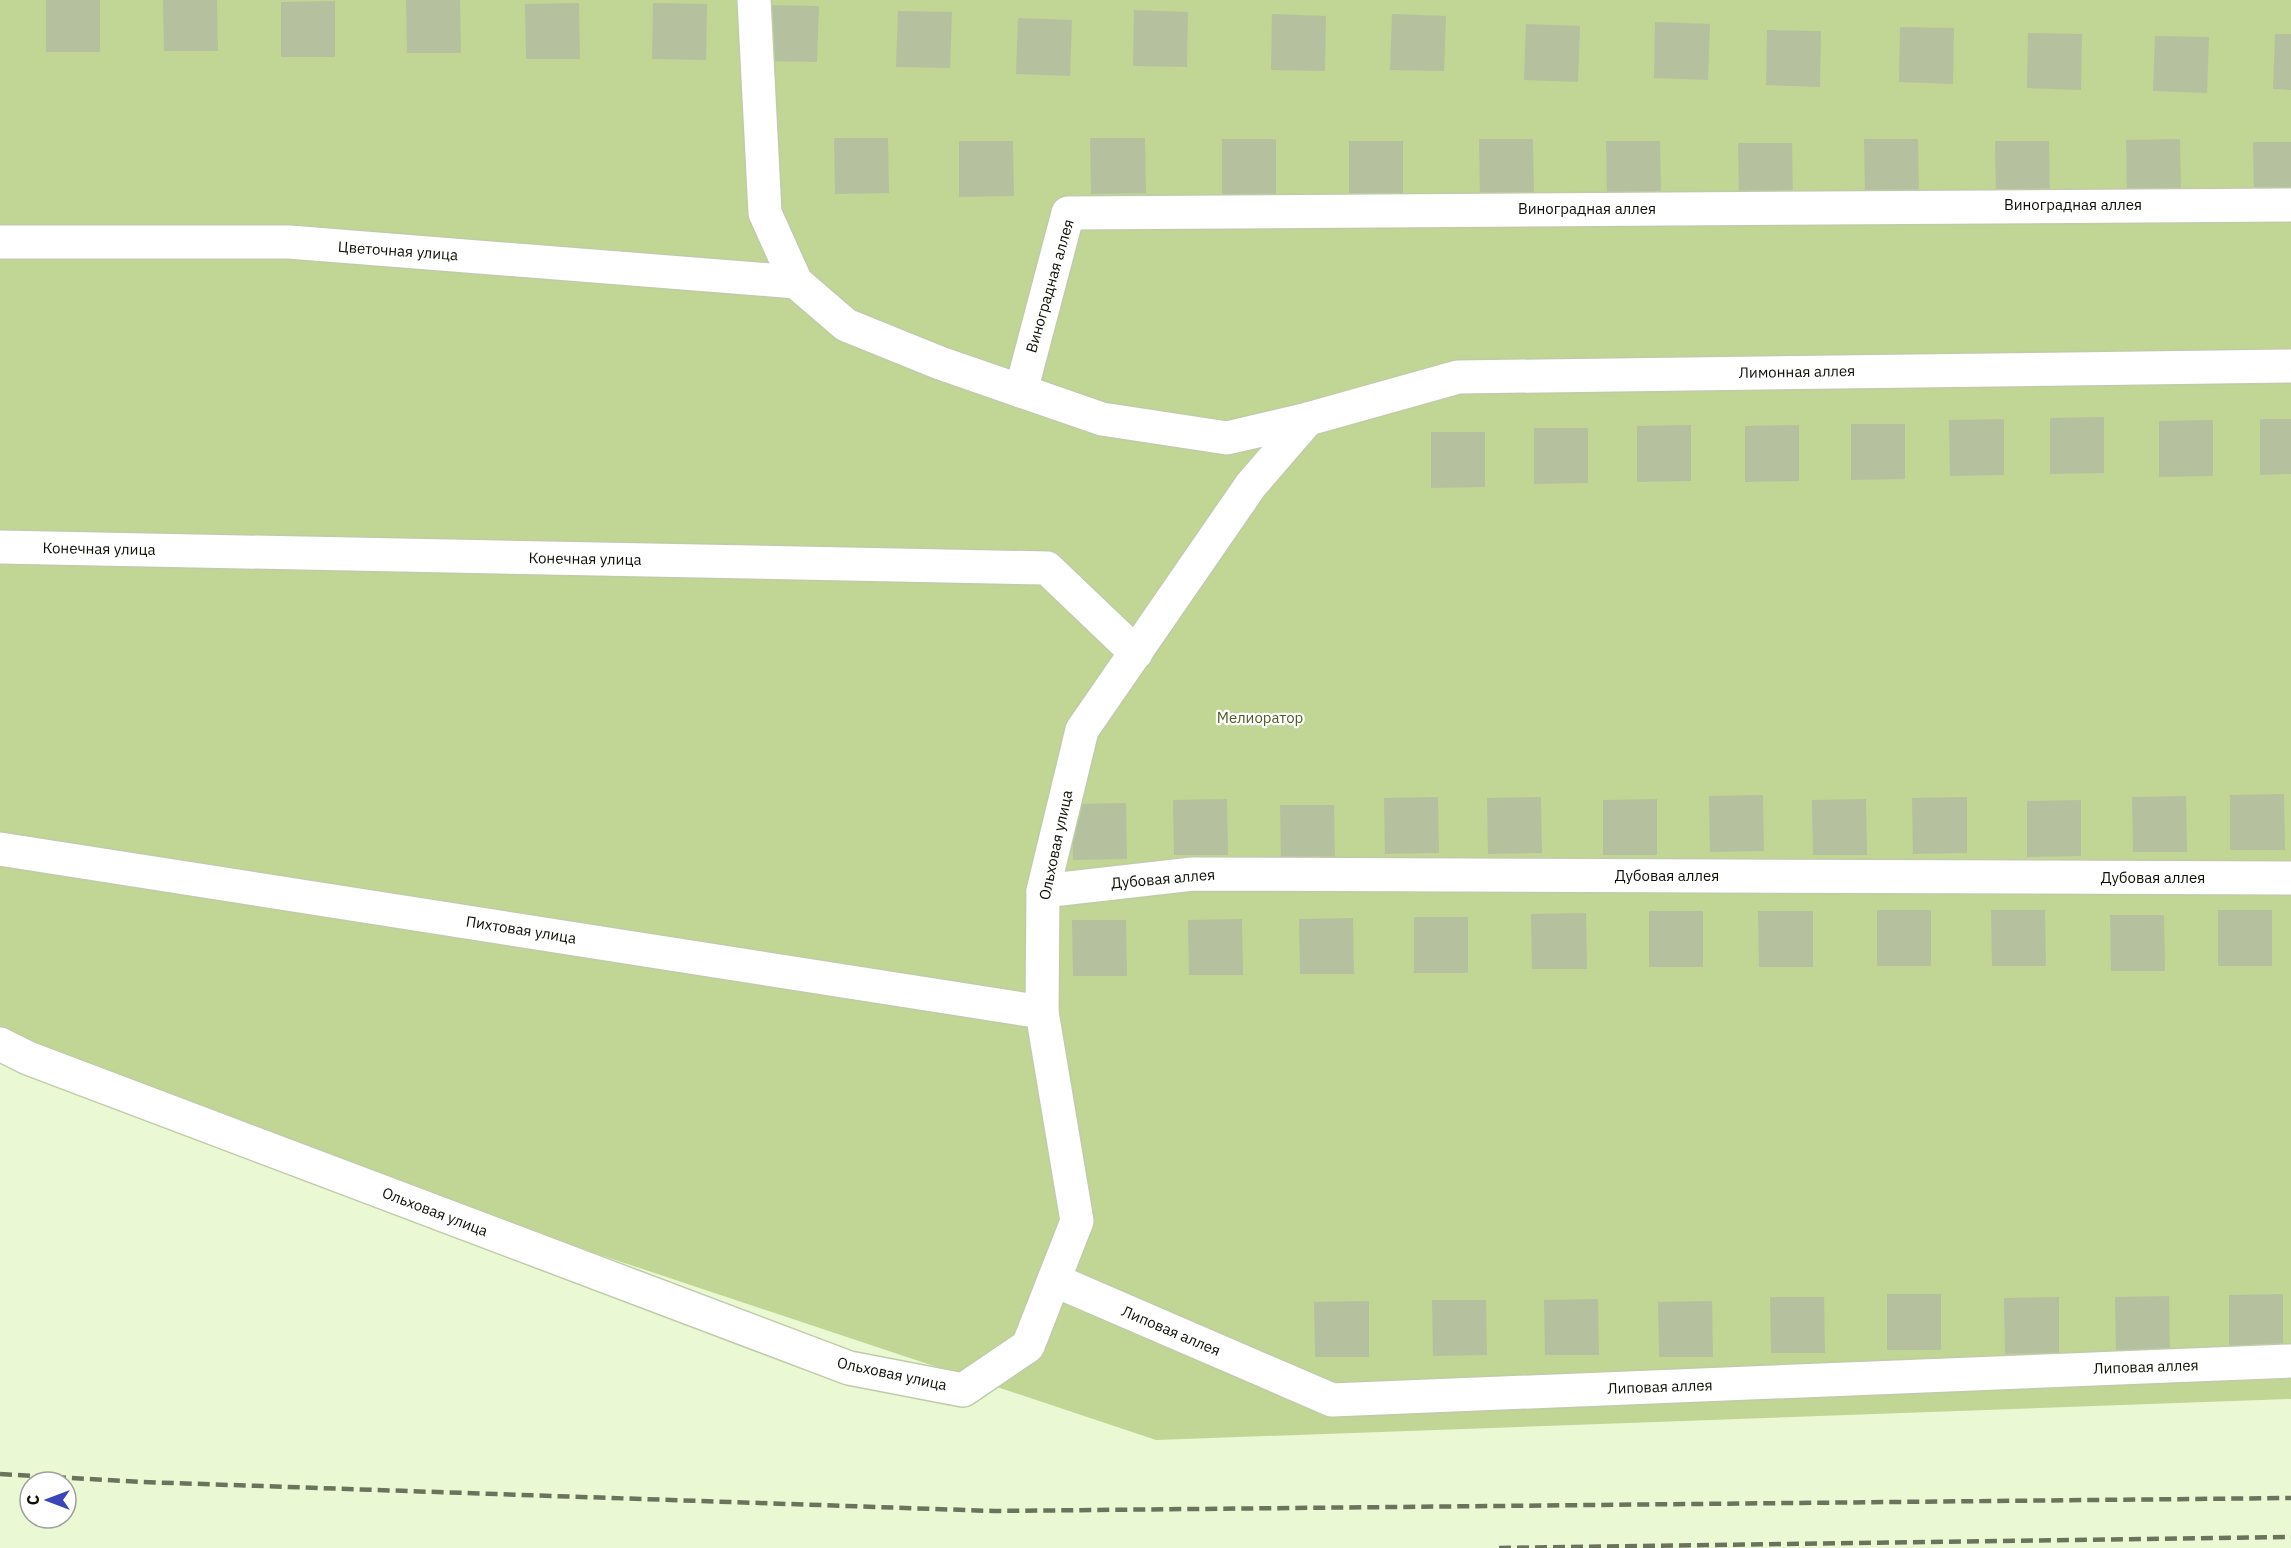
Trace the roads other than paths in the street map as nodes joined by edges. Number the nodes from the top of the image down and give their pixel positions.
1 (754, 0) edge
2 (2291, 205) edge
3 (0, 242) edge
4 (796, 282) junction
5 (2291, 366) edge
6 (1021, 391) junction
7 (1308, 419) junction
8 (0, 547) edge
9 (1136, 653) junction
10 (0, 849) edge
11 (2291, 878) edge
12 (1043, 891) junction
13 (1041, 1012) junction
14 (0, 1044) edge
15 (1054, 1280) junction
16 (2291, 1361) edge

1 - 4 street
2 - 6 street, Виноградная аллея
3 - 4 street, Цветочная улица
4 - 6 street, Лимонная аллея
5 - 7 street, Лимонная аллея
6 - 7 street, Лимонная аллея
7 - 9 street, Ольховая улица
8 - 9 street, Конечная улица
9 - 12 street, Ольховая улица
10 - 13 street, Пихтовая улица
11 - 12 street, Дубовая аллея
12 - 13 street, Ольховая улица
13 - 15 street, Ольховая улица
14 - 15 street, Ольховая улица
15 - 16 street, Липовая аллея

